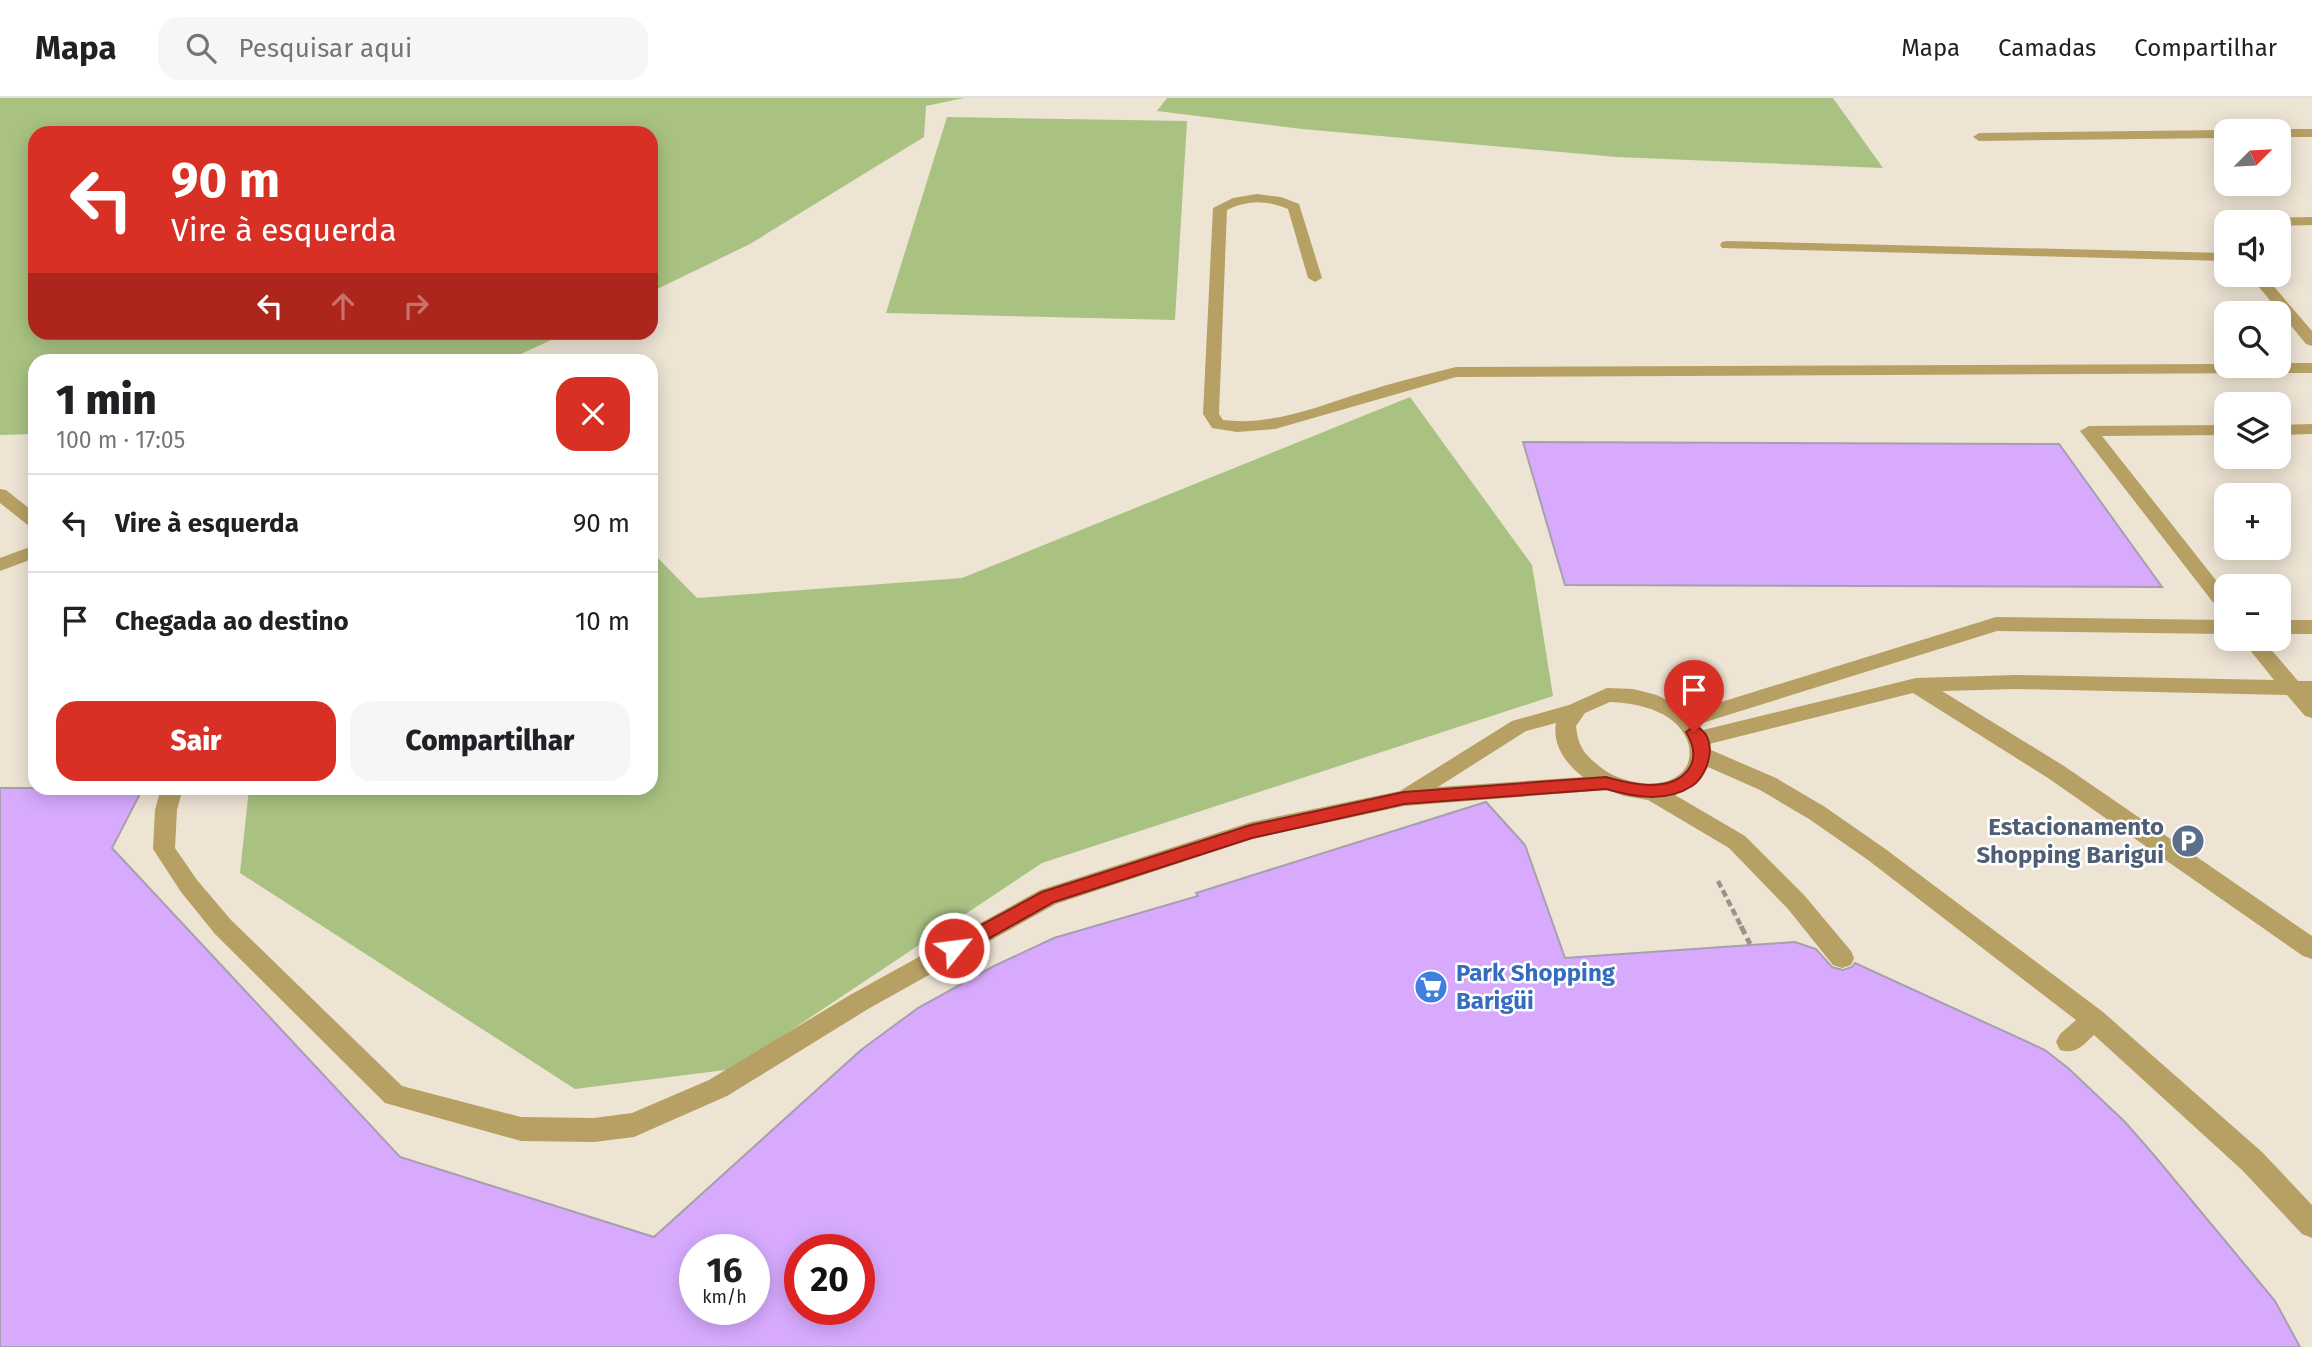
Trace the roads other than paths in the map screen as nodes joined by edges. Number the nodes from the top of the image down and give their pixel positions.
1 (2291, 133) edge
2 (2312, 133) edge
3 (2214, 134) edge
4 (1979, 137) dead end
5 (2291, 221) edge
6 (2296, 221) junction
7 (2312, 221) edge
8 (2312, 236) edge
9 (1727, 245) dead end
10 (2214, 257) edge
11 (1315, 278) dead end
12 (2266, 287) edge
13 (2312, 341) edge
14 (2312, 368) edge
15 (2312, 429) edge
16 (2214, 430) edge
17 (2291, 430) edge
18 (0, 494) edge
19 (28, 516) edge
20 (28, 554) edge
21 (0, 565) edge
22 (2214, 591) edge
23 (2214, 627) edge
24 (2291, 627) edge
25 (2312, 627) edge
26 (2263, 651) edge
27 (1916, 685) junction
28 (2302, 688) edge
29 (1573, 711) junction
30 (2312, 711) edge
31 (1685, 721) junction
32 (1701, 747) junction
33 (1606, 783) junction
34 (1651, 791) junction
35 (170, 795) edge
36 (1404, 798) junction
37 (2312, 949) edge
38 (1842, 957) dead end
39 (2094, 1019) junction
40 (2069, 1042) dead end
41 (2312, 1225) edge

1 - 2 lane
3 - 4 lane
5 - 6 lane
6 - 7 lane
6 - 8 lane
9 - 10 lane
11 - 14 lane
12 - 13 lane
15 - 17 lane
16 - 22 lane
18 - 19 lane
20 - 21 lane
23 - 31 lane
24 - 25 lane
26 - 28 lane
27 - 28 lane
27 - 32 lane
27 - 37 lane
28 - 30 lane
29 - 31 lane
29 - 33 lane
29 - 36 lane
31 - 32 lane
32 - 34 lane
32 - 39 lane
33 - 34 lane
33 - 36 lane
34 - 38 lane
35 - 36 lane
39 - 40 lane
39 - 41 lane

